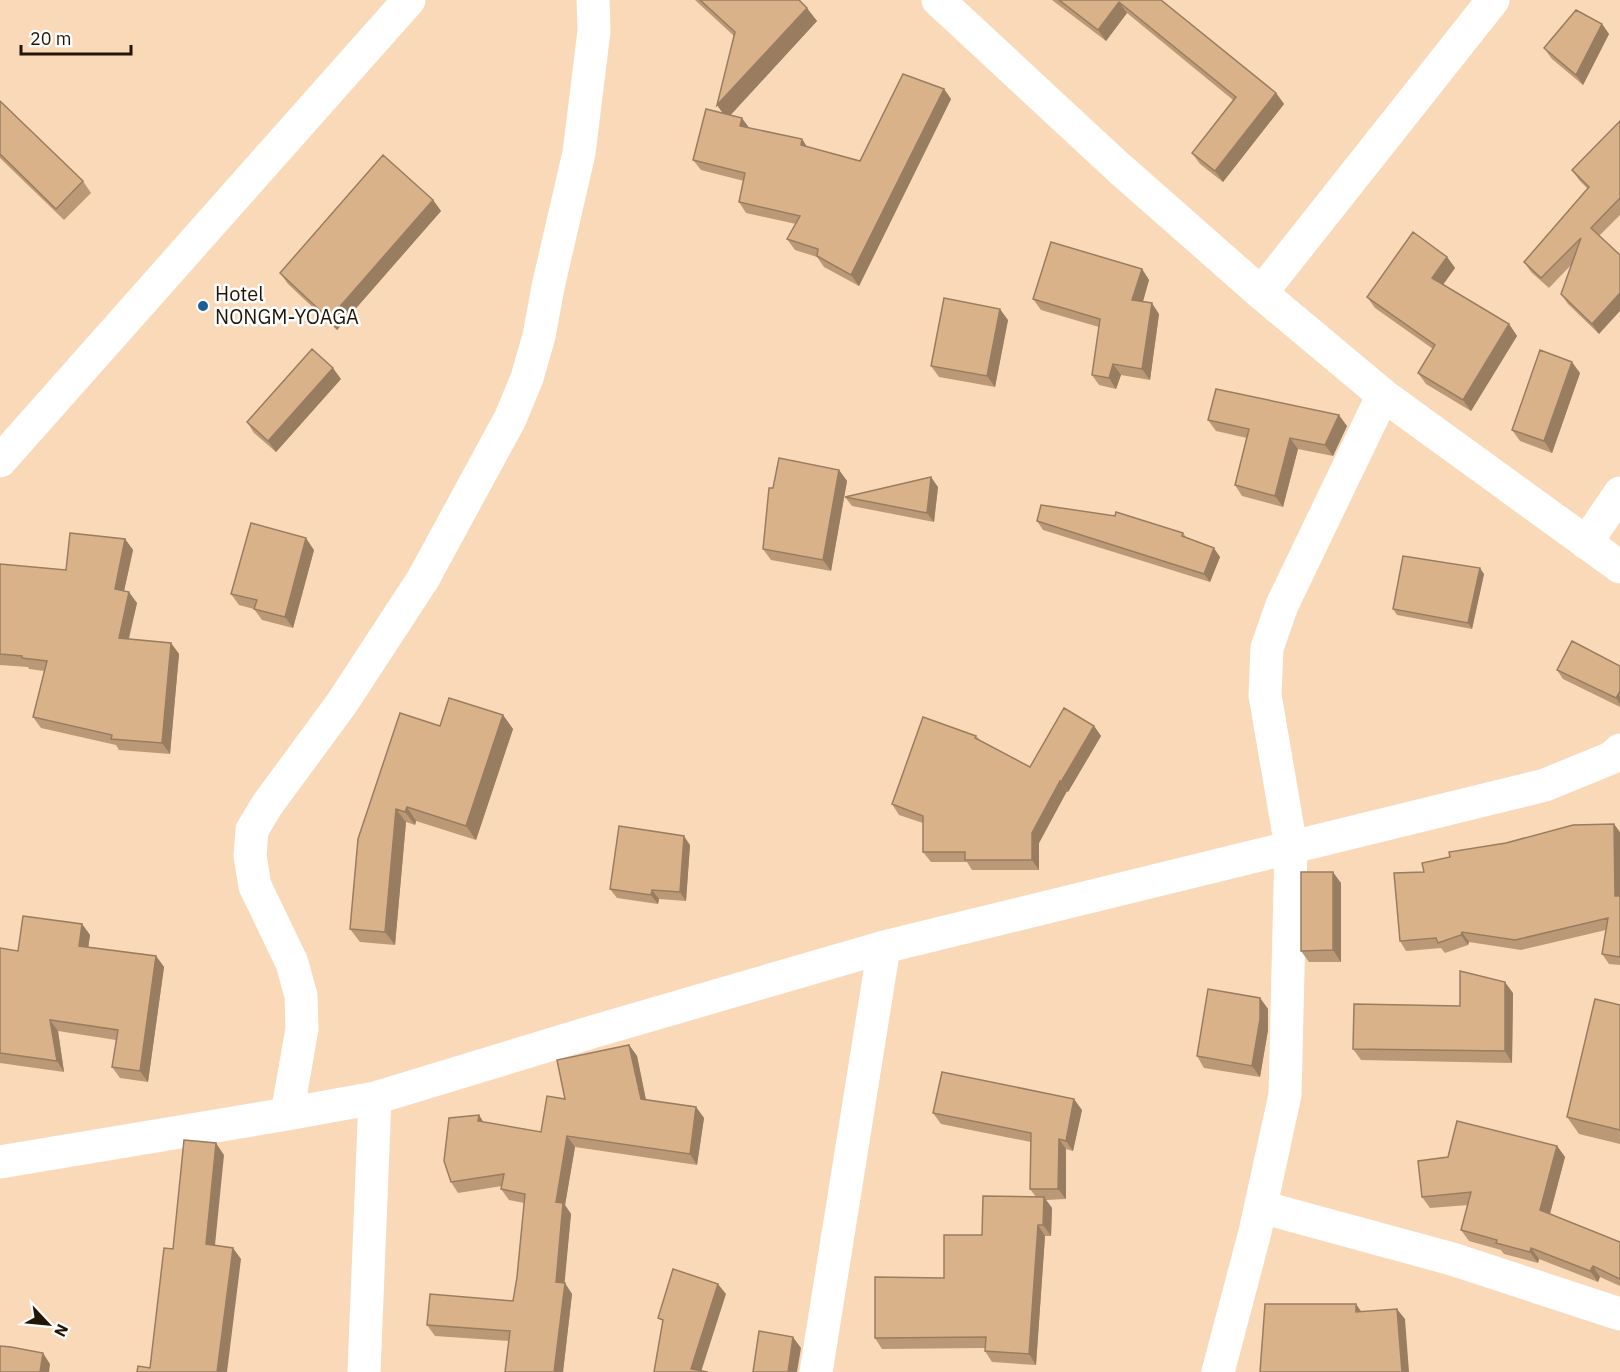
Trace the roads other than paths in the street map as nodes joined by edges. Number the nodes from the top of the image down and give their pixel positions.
1 (409, 0) edge
2 (593, 0) edge
3 (938, 0) edge
4 (1493, 0) edge
5 (1261, 293) junction
6 (1383, 396) junction
7 (0, 461) edge
8 (1620, 494) edge
9 (1586, 543) junction
10 (1620, 567) edge
11 (1620, 750) edge
12 (1291, 847) junction
13 (884, 947) junction
14 (375, 1098) junction
15 (287, 1114) junction
16 (0, 1162) edge
17 (1261, 1207) junction
18 (1620, 1314) edge
19 (364, 1372) edge
20 (816, 1372) edge
21 (1218, 1372) edge

1 - 7 street
2 - 15 street
3 - 5 street
4 - 5 street
5 - 6 street
6 - 9 street
6 - 12 street
8 - 9 street
9 - 10 street
11 - 12 street
12 - 13 street
12 - 17 street
13 - 14 street
13 - 20 street
14 - 15 street
14 - 19 street
15 - 16 street
17 - 18 street
17 - 21 street

